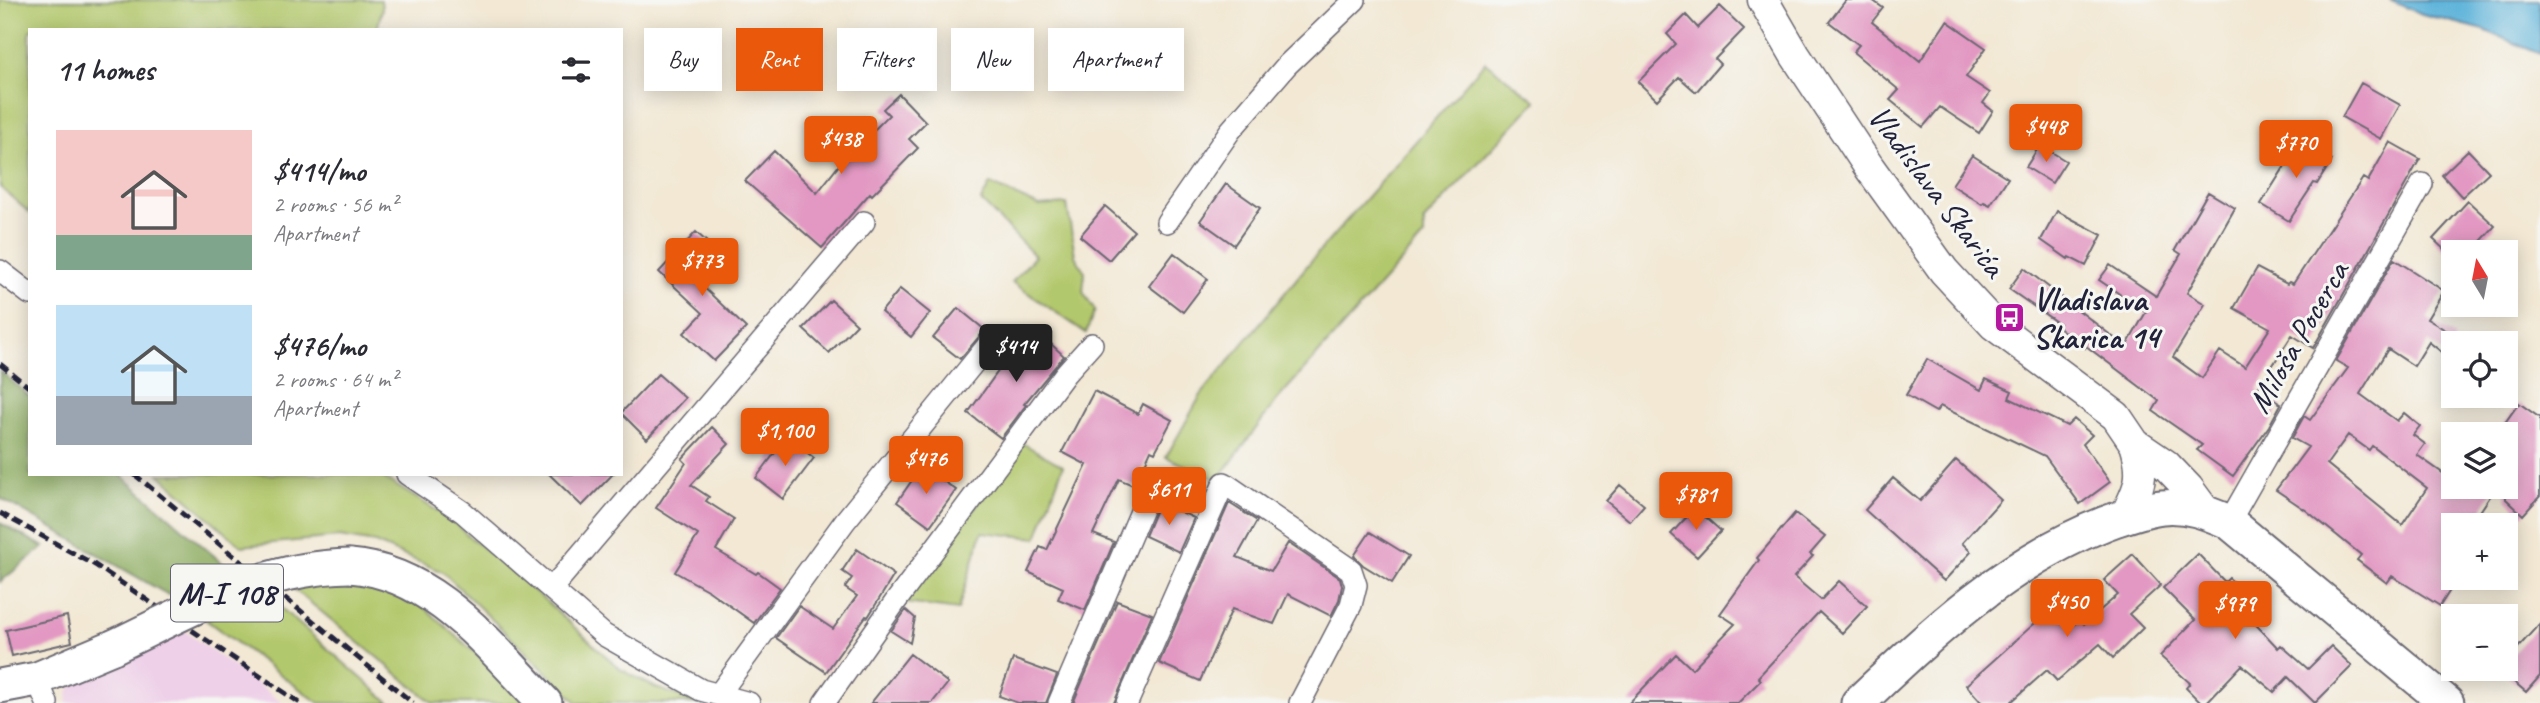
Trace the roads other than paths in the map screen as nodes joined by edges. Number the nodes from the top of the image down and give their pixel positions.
1 (1355, 0) edge
2 (1763, 0) edge
3 (2423, 184) dead end
4 (864, 222) dead end
5 (1167, 222) dead end
6 (0, 271) edge
7 (28, 292) edge
8 (989, 344) dead end
9 (1092, 344) dead end
10 (2135, 443) junction
11 (410, 476) edge
12 (1155, 479) dead end
13 (2125, 516) junction
14 (2217, 517) junction
15 (552, 588) junction
16 (0, 686) edge
17 (42, 691) edge
18 (719, 694) junction
19 (545, 703) edge
20 (749, 703) edge
21 (824, 703) edge
22 (1059, 703) edge
23 (1127, 703) edge
24 (1300, 703) edge
25 (1858, 703) edge
26 (2448, 703) edge

1 - 5 street
2 - 10 street, Vladislava Skarića
3 - 14 street, Miloša Pocerca
4 - 15 street
6 - 7 street
8 - 18 street
9 - 21 street
10 - 13 street
10 - 14 street, Vladislava Skarića
11 - 15 street
12 - 22 street
13 - 14 main road
13 - 25 main road
14 - 26 main road
15 - 18 street
16 - 17 main road, M-I 108
17 - 19 main road, M-I 108, bridge
18 - 20 street
23 - 24 street

